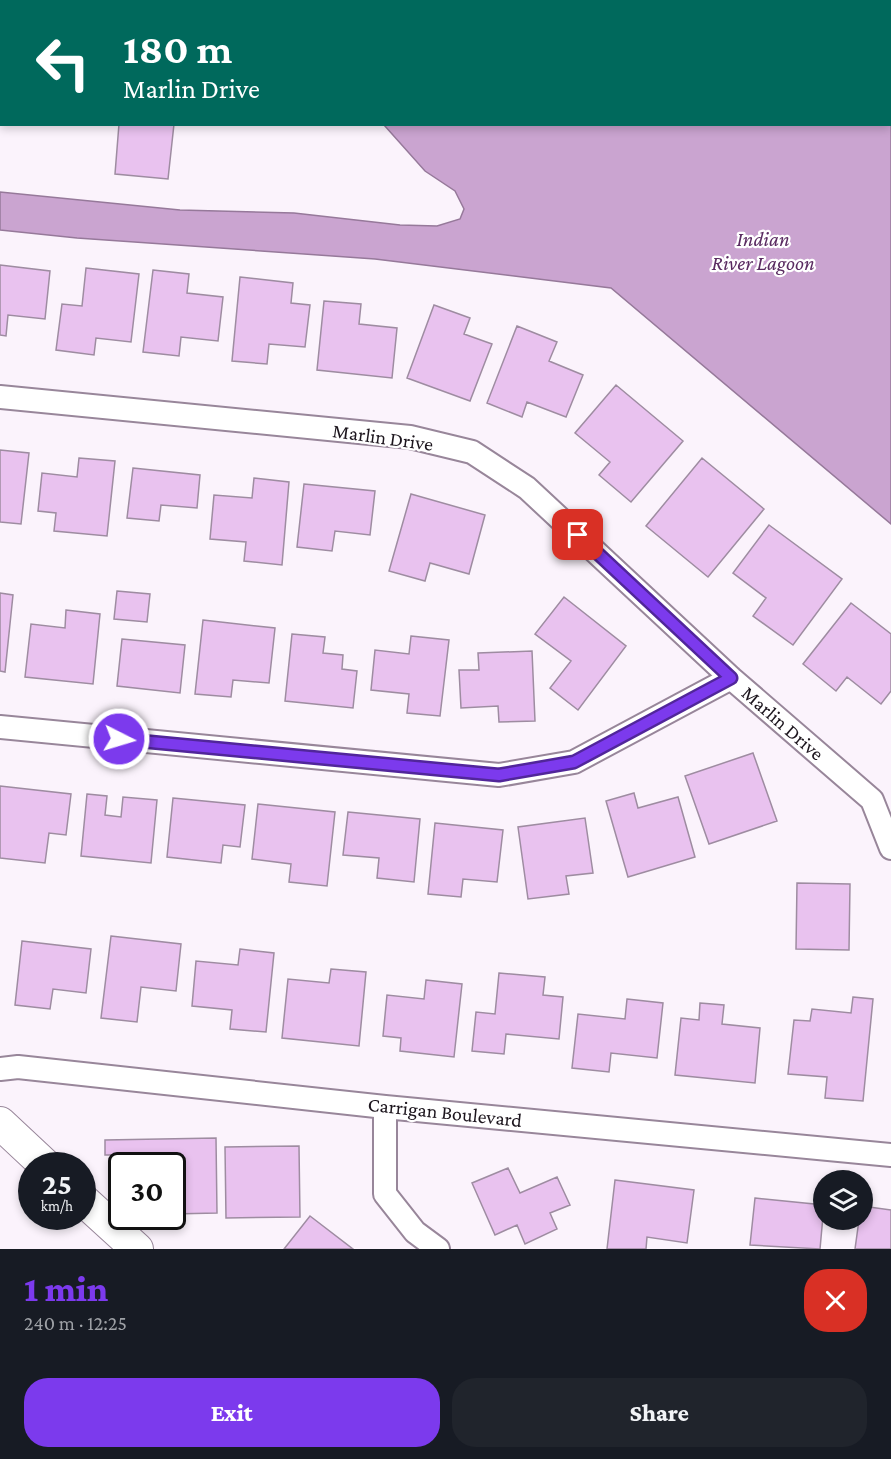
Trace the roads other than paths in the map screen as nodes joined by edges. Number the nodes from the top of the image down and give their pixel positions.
1 (0, 397) edge
2 (731, 678) junction
3 (0, 728) edge
4 (891, 848) edge
5 (0, 1069) edge
6 (385, 1107) junction
7 (0, 1123) edge
8 (31, 1152) edge
9 (891, 1155) edge
10 (96, 1212) edge
11 (137, 1249) edge
12 (438, 1249) edge

1 - 2 street, Marlin Drive
2 - 3 street
2 - 4 street, Marlin Drive
5 - 6 street, Carrigan Boulevard
6 - 9 street, Carrigan Boulevard
6 - 12 street
7 - 8 street
10 - 11 street

